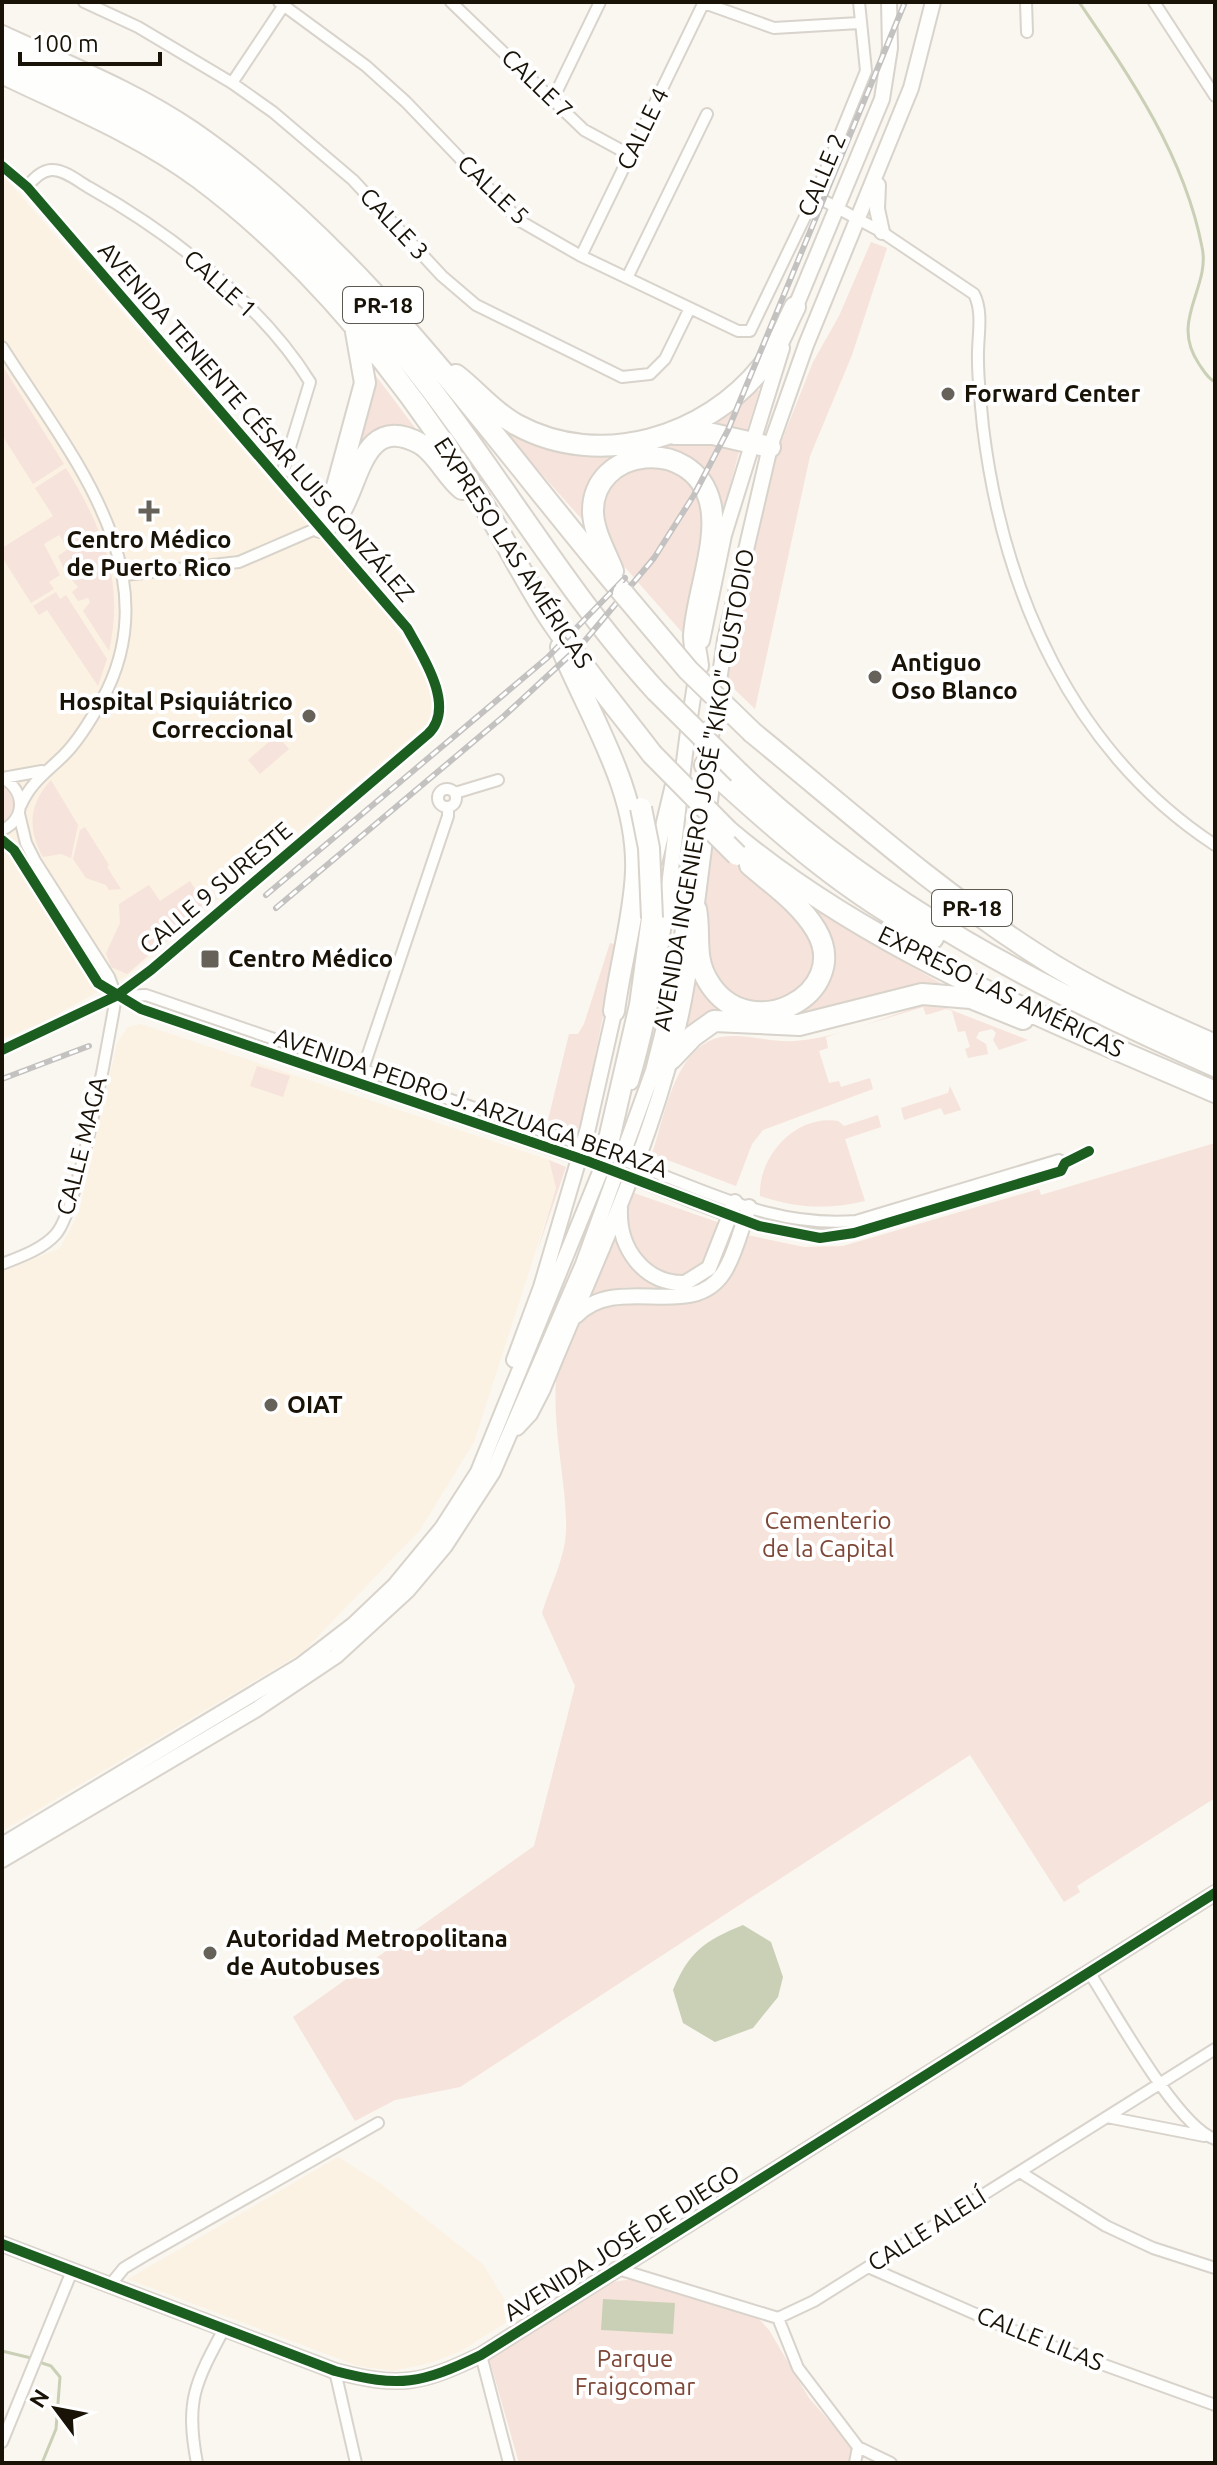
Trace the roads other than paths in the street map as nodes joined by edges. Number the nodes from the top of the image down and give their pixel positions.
1 (84, 2) edge
2 (451, 2) edge
3 (600, 2) edge
4 (859, 2) edge
5 (889, 2) edge
6 (933, 2) edge
7 (1026, 2) edge
8 (1154, 2) edge
9 (283, 3) edge
10 (704, 3) edge
11 (859, 23) junction
12 (1027, 32) dead end
13 (2, 36) edge
14 (2, 54) edge
15 (2, 73) edge
16 (232, 83) junction
17 (1215, 96) edge
18 (553, 99) junction
19 (707, 114) dead end
20 (630, 155) junction
21 (2, 166) edge
22 (880, 168) junction
23 (27, 187) junction
24 (815, 196) junction
25 (837, 205) junction
26 (860, 219) junction
27 (882, 232) junction
28 (581, 256) junction
29 (627, 278) junction
30 (795, 307) junction
31 (690, 308) junction
32 (354, 324) junction
33 (738, 331) joint
34 (2, 347) edge
35 (432, 360) junction
36 (670, 434) junction
37 (760, 445) junction
38 (280, 480) junction
39 (487, 510) junction
40 (320, 527) junction
41 (125, 575) junction
42 (623, 593) junction
43 (546, 614) junction
44 (698, 666) junction
45 (569, 667) junction
46 (436, 726) joint
47 (685, 741) junction
48 (710, 770) junction
49 (44, 771) junction
50 (2, 778) edge
51 (498, 780) dead end
52 (455, 793) junction
53 (691, 797) junction
54 (448, 807) junction
55 (20, 809) junction
56 (2, 830) edge
57 (2, 840) edge
58 (1215, 845) edge
59 (696, 909) junction
60 (1022, 975) junction
61 (116, 996) junction
62 (614, 1011) junction
63 (1092, 1037) junction
64 (1215, 1045) edge
65 (2, 1050) edge
66 (671, 1059) junction
67 (1215, 1066) edge
68 (363, 1069) junction
69 (358, 1084) junction
70 (1215, 1092) edge
71 (1089, 1151) dead end
72 (589, 1155) junction
73 (633, 1183) junction
74 (740, 1211) junction
75 (2, 1264) edge
76 (570, 1322) junction
77 (497, 1423) junction
78 (509, 1436) junction
79 (2, 1845) edge
80 (2, 1860) edge
81 (1215, 1893) edge
82 (1089, 1972) junction
83 (1215, 2049) edge
84 (1161, 2083) junction
85 (1107, 2117) junction
86 (378, 2123) dead end
87 (1211, 2138) edge
88 (1020, 2172) junction
89 (2, 2244) edge
90 (868, 2267) junction
91 (1215, 2268) edge
92 (618, 2269) junction
93 (72, 2271) junction
94 (110, 2285) junction
95 (778, 2318) junction
96 (224, 2329) junction
97 (481, 2355) junction
98 (335, 2371) junction
99 (1215, 2405) edge
100 (2, 2442) edge
101 (858, 2447) junction
102 (197, 2463) edge
103 (356, 2463) edge
104 (509, 2463) edge
105 (855, 2463) edge
106 (891, 2463) edge

1 - 16 street, CALLE 3
2 - 18 street, CALLE 7
3 - 18 street
4 - 11 street, CALLE 2
5 - 25 main road, AVENIDA INGENIERO JOSÉ "KIKO" CUSTODIO
6 - 22 main road, AVENIDA INGENIERO JOSÉ "KIKO" CUSTODIO
7 - 12 street
8 - 17 street
9 - 16 street
9 - 28 street, CALLE 5
10 - 11 street
10 - 20 street, CALLE 4
11 - 24 street, CALLE 2
13 - 35 highway, EXPRESO LAS AMÉRICAS / PR-18
14 - 60 highway, bridge
15 - 32 highway, EXPRESO LAS AMÉRICAS / PR-18
16 - 31 street, CALLE 3
18 - 20 street, CALLE 7
19 - 29 street
20 - 28 street, CALLE 4
21 - 23 street, AVENIDA TENIENTE CÉSAR LUIS GONZÁLEZ
22 - 26 main road, AVENIDA INGENIERO JOSÉ "KIKO" CUSTODIO
22 - 27 main road
23 - 38 street, AVENIDA TENIENTE CÉSAR LUIS GONZÁLEZ
23 - 38 street, CALLE 1
24 - 25 street
24 - 33 street, CALLE 2
25 - 26 street
25 - 30 main road, AVENIDA INGENIERO JOSÉ "KIKO" CUSTODIO
26 - 27 street
26 - 37 main road, AVENIDA INGENIERO JOSÉ "KIKO" CUSTODIO
27 - 58 street
28 - 29 street, CALLE 5
29 - 31 street, CALLE 5
30 - 36 highway
30 - 37 main road, AVENIDA INGENIERO JOSÉ "KIKO" CUSTODIO
31 - 33 street, CALLE 5
32 - 39 highway, EXPRESO LAS AMÉRICAS / PR-18
32 - 40 highway
34 - 41 street
35 - 36 highway
35 - 42 highway, EXPRESO LAS AMÉRICAS / PR-18
36 - 37 highway
37 - 44 main road, AVENIDA INGENIERO JOSÉ "KIKO" CUSTODIO
37 - 48 main road, AVENIDA INGENIERO JOSÉ "KIKO" CUSTODIO
38 - 40 street, AVENIDA TENIENTE CÉSAR LUIS GONZÁLEZ
39 - 40 highway
39 - 43 highway, EXPRESO LAS AMÉRICAS / PR-18
40 - 41 street
40 - 46 street, AVENIDA TENIENTE CÉSAR LUIS GONZÁLEZ
41 - 49 street
42 - 44 highway
42 - 64 highway, EXPRESO LAS AMÉRICAS / PR-18, bridge
43 - 45 highway
43 - 53 highway, EXPRESO LAS AMÉRICAS / PR-18, bridge
44 - 47 main road, AVENIDA INGENIERO JOSÉ "KIKO" CUSTODIO
45 - 62 highway
45 - 72 highway, bridge
46 - 61 street, CALLE 9 SURESTE
47 - 62 main road
47 - 72 main road, AVENIDA INGENIERO JOSÉ "KIKO" CUSTODIO
48 - 59 main road
48 - 60 highway
48 - 78 main road, AVENIDA INGENIERO JOSÉ "KIKO" CUSTODIO
49 - 50 street
49 - 55 street
50 - 55 street
51 - 52 street
52 - 54 street
52 - 54 street
53 - 59 highway, bridge
53 - 63 highway, EXPRESO LAS AMÉRICAS / PR-18, bridge
54 - 68 street
55 - 56 street
55 - 61 street
57 - 61 street, AVENIDA PEDRO J. ARZUAGA BERAZA
59 - 66 main road
60 - 67 highway
61 - 65 street, CALLE 9 SURESTE
61 - 68 street, AVENIDA PEDRO J. ARZUAGA BERAZA
61 - 69 street, AVENIDA PEDRO J. ARZUAGA BERAZA
61 - 75 street, CALLE MAGA
62 - 72 main road
63 - 66 highway
63 - 70 highway, EXPRESO LAS AMÉRICAS / PR-18
66 - 73 main road
68 - 69 street
68 - 72 street, AVENIDA PEDRO J. ARZUAGA BERAZA
69 - 72 street, AVENIDA PEDRO J. ARZUAGA BERAZA
71 - 74 street, AVENIDA PEDRO J. ARZUAGA BERAZA
72 - 73 street, AVENIDA PEDRO J. ARZUAGA BERAZA, bridge
72 - 74 street, AVENIDA PEDRO J. ARZUAGA BERAZA, bridge
72 - 77 main road, AVENIDA INGENIERO JOSÉ "KIKO" CUSTODIO
72 - 77 main road
73 - 74 street, AVENIDA PEDRO J. ARZUAGA BERAZA
73 - 74 main road
73 - 76 main road
74 - 76 main road
76 - 78 main road
77 - 79 main road, AVENIDA INGENIERO JOSÉ "KIKO" CUSTODIO
78 - 80 main road, AVENIDA INGENIERO JOSÉ "KIKO" CUSTODIO
81 - 82 main road, AVENIDA JOSÉ DE DIEGO
82 - 84 street
82 - 92 main road, AVENIDA JOSÉ DE DIEGO
83 - 84 street, CALLE ALELÍ
84 - 85 street, CALLE ALELÍ
84 - 87 street
85 - 87 street
85 - 88 street, CALLE ALELÍ
86 - 94 street
88 - 90 street, CALLE ALELÍ
88 - 91 street
89 - 93 main road, AVENIDA JOSÉ DE DIEGO
90 - 95 street, CALLE ALELÍ
90 - 99 street, CALLE LILAS
92 - 95 street
92 - 97 main road, AVENIDA JOSÉ DE DIEGO
93 - 94 main road, AVENIDA JOSÉ DE DIEGO
93 - 100 street
94 - 96 main road, AVENIDA JOSÉ DE DIEGO
95 - 101 street
96 - 98 main road, AVENIDA JOSÉ DE DIEGO
96 - 102 street
97 - 98 main road, AVENIDA JOSÉ DE DIEGO
97 - 104 street
98 - 103 street
101 - 105 street
101 - 106 street

